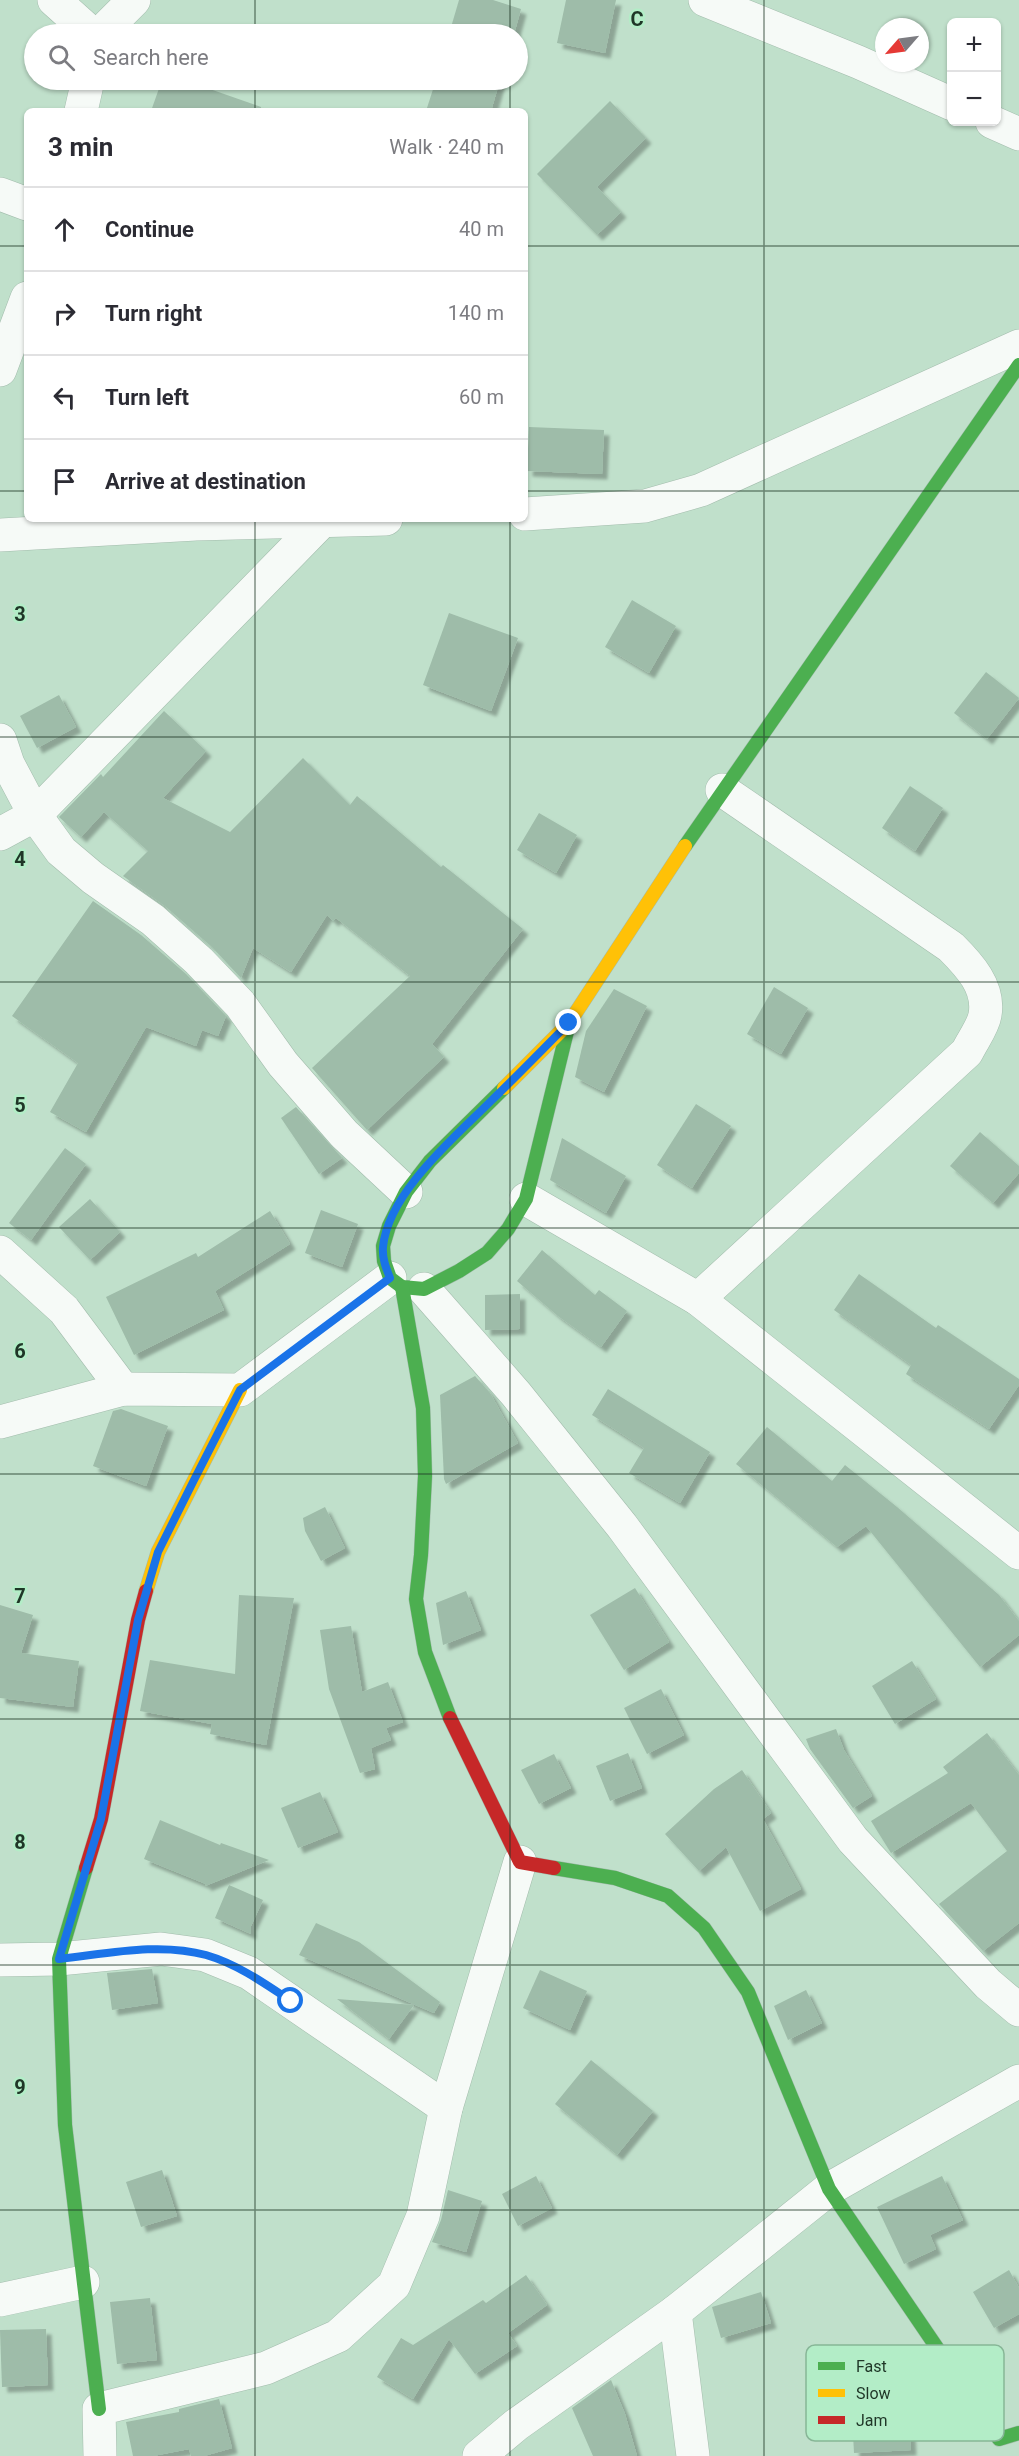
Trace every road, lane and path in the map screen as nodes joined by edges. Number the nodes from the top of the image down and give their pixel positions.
1 (54, 0) edge
2 (134, 0) edge
3 (705, 0) edge
4 (81, 24) edge
5 (110, 24) edge
6 (85, 90) edge
7 (947, 102) edge
8 (82, 108) edge
9 (1001, 126) edge
10 (1019, 134) edge
11 (0, 194) edge
12 (24, 203) edge
13 (24, 306) edge
14 (1019, 346) edge
15 (1019, 365) edge
16 (0, 370) edge
17 (528, 514) edge
18 (276, 522) edge
19 (321, 522) edge
20 (0, 535) edge
21 (0, 740) edge
22 (722, 790) junction
23 (35, 815) junction
24 (0, 834) edge
25 (569, 1023) junction
26 (406, 1192) junction
27 (526, 1199) junction
28 (0, 1252) edge
29 (406, 1285) junction
30 (698, 1299) junction
31 (123, 1389) junction
32 (240, 1390) junction
33 (0, 1422) edge
34 (1019, 1553) edge
35 (520, 1862) junction
36 (59, 1959) junction
37 (0, 1960) edge
38 (1019, 2010) edge
39 (1019, 2081) edge
40 (446, 2108) junction
41 (829, 2188) junction
42 (83, 2282) junction
43 (0, 2300) edge
44 (675, 2313) junction
45 (937, 2345) edge
46 (99, 2409) junction
47 (100, 2456) edge
48 (479, 2456) edge
49 (693, 2456) edge

1 - 4 street
2 - 5 street
3 - 7 street
6 - 8 street
9 - 10 street
11 - 12 street
13 - 16 street
14 - 17 street
15 - 22 street
18 - 20 street
19 - 23 street
21 - 23 street
22 - 25 street
22 - 30 street
23 - 24 street
23 - 26 street
25 - 26 street
25 - 27 street
26 - 29 street
27 - 29 street
27 - 30 street
28 - 31 street
29 - 32 street
29 - 35 street
29 - 38 street
30 - 34 street
31 - 32 street
31 - 33 street
32 - 36 street
35 - 40 street
35 - 41 street
36 - 37 street
36 - 40 street
36 - 42 street
39 - 41 street
40 - 46 street
41 - 44 street
41 - 45 street
42 - 43 street
42 - 46 street
44 - 48 street
44 - 49 street
46 - 47 street

